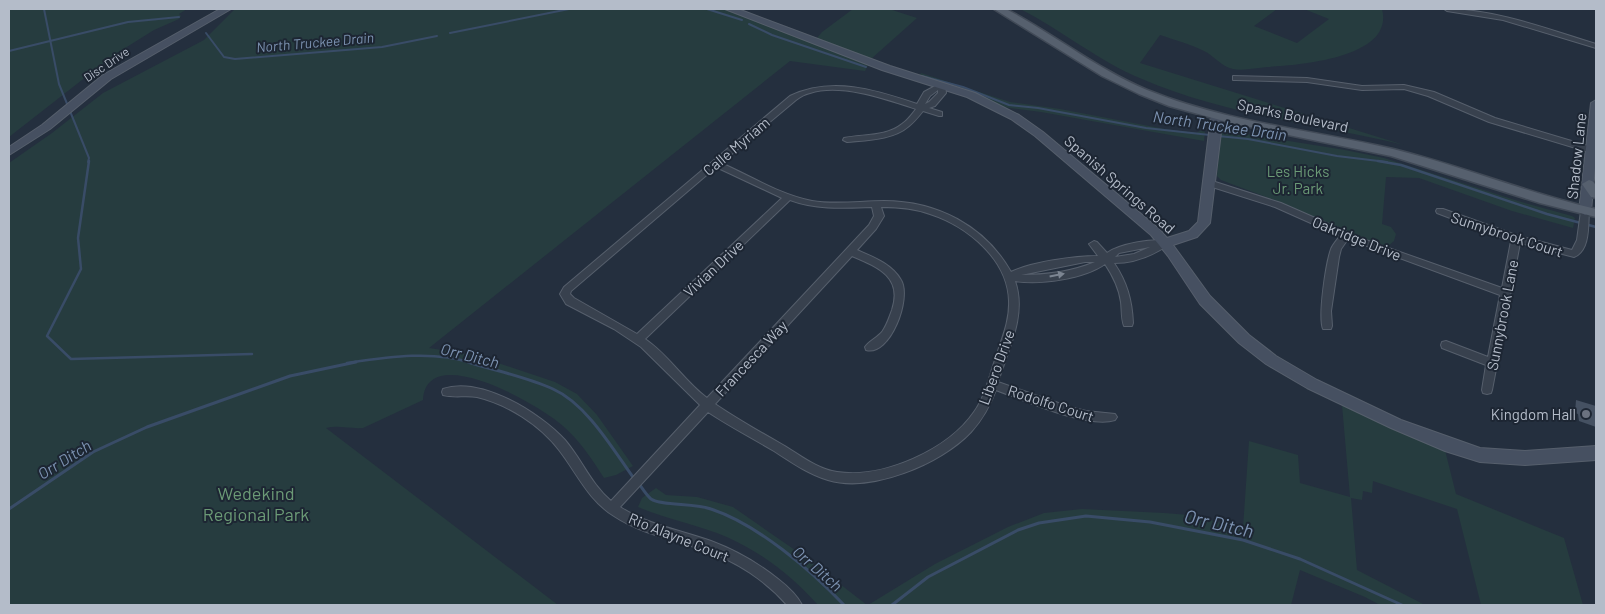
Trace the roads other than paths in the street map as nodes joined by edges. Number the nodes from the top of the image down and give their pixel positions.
1 (215, 9) edge
2 (226, 9) edge
3 (730, 9) edge
4 (999, 9) edge
5 (1012, 9) edge
6 (1447, 9) edge
7 (1596, 46) edge
8 (1236, 78) dead end
9 (942, 86) junction
10 (1179, 98) junction
11 (1596, 103) edge
12 (921, 109) junction
13 (938, 114) dead end
14 (1217, 116) junction
15 (1338, 134) junction
16 (847, 140) dead end
17 (9, 144) edge
18 (1592, 150) junction
19 (9, 152) edge
20 (716, 164) junction
21 (1209, 183) junction
22 (1593, 189) edge
23 (789, 196) junction
24 (876, 204) junction
25 (1440, 211) dead end
26 (1588, 213) edge
27 (1345, 236) junction
28 (1516, 239) junction
29 (1165, 243) junction
30 (1094, 244) dead end
31 (850, 251) junction
32 (1106, 259) junction
33 (1009, 277) junction
34 (1505, 293) junction
35 (565, 294) joint
36 (1128, 323) dead end
37 (1326, 326) dead end
38 (638, 339) junction
39 (1446, 345) dead end
40 (870, 347) dead end
41 (1492, 363) junction
42 (992, 384) junction
43 (1487, 390) dead end
44 (447, 392) dead end
45 (708, 405) junction
46 (1111, 417) dead end
47 (1596, 453) edge
48 (612, 508) junction
49 (795, 605) edge

1 - 17 street, Disc Drive
2 - 19 street, Disc Drive
3 - 9 street, Spanish Springs Road
4 - 14 main road, Sparks Boulevard
5 - 10 main road, Sparks Boulevard
6 - 7 street
8 - 18 street
9 - 12 street
9 - 29 street, Spanish Springs Road
10 - 14 main road
10 - 15 main road, Sparks Boulevard
11 - 18 street, Shadow Lane
12 - 13 street, Calle Myriam
12 - 16 street
12 - 20 street, Calle Myriam
14 - 15 main road
14 - 21 street
14 - 26 main road, Sparks Boulevard
15 - 26 main road, Sparks Boulevard
18 - 22 street, Shadow Lane
20 - 23 street, Libero Drive
20 - 35 street, Calle Myriam
21 - 27 street, Oakridge Drive
21 - 29 street
22 - 26 street, Shadow Lane
23 - 24 street, Libero Drive
23 - 38 street, Vivian Drive
24 - 31 street, Francesca Way
24 - 33 street, Libero Drive
25 - 28 street, Sunnybrook Court
26 - 28 street, Sunnybrook Court
27 - 34 street, Oakridge Drive
27 - 37 street
28 - 34 street, Sunnybrook Lane
29 - 32 street
29 - 47 street, Spanish Springs Road
30 - 32 street
31 - 40 street
31 - 45 street, Francesca Way
32 - 33 street
32 - 36 street
33 - 42 street, Libero Drive
34 - 41 street, Sunnybrook Lane
35 - 38 street, Libero Drive
38 - 45 street, Libero Drive
39 - 41 street
41 - 43 street, Sunnybrook Lane
42 - 45 street, Libero Drive
42 - 46 street, Rodolfo Court
44 - 48 street, Rio Alayne Court
45 - 48 street, Francesca Way
48 - 49 street, Rio Alayne Court

